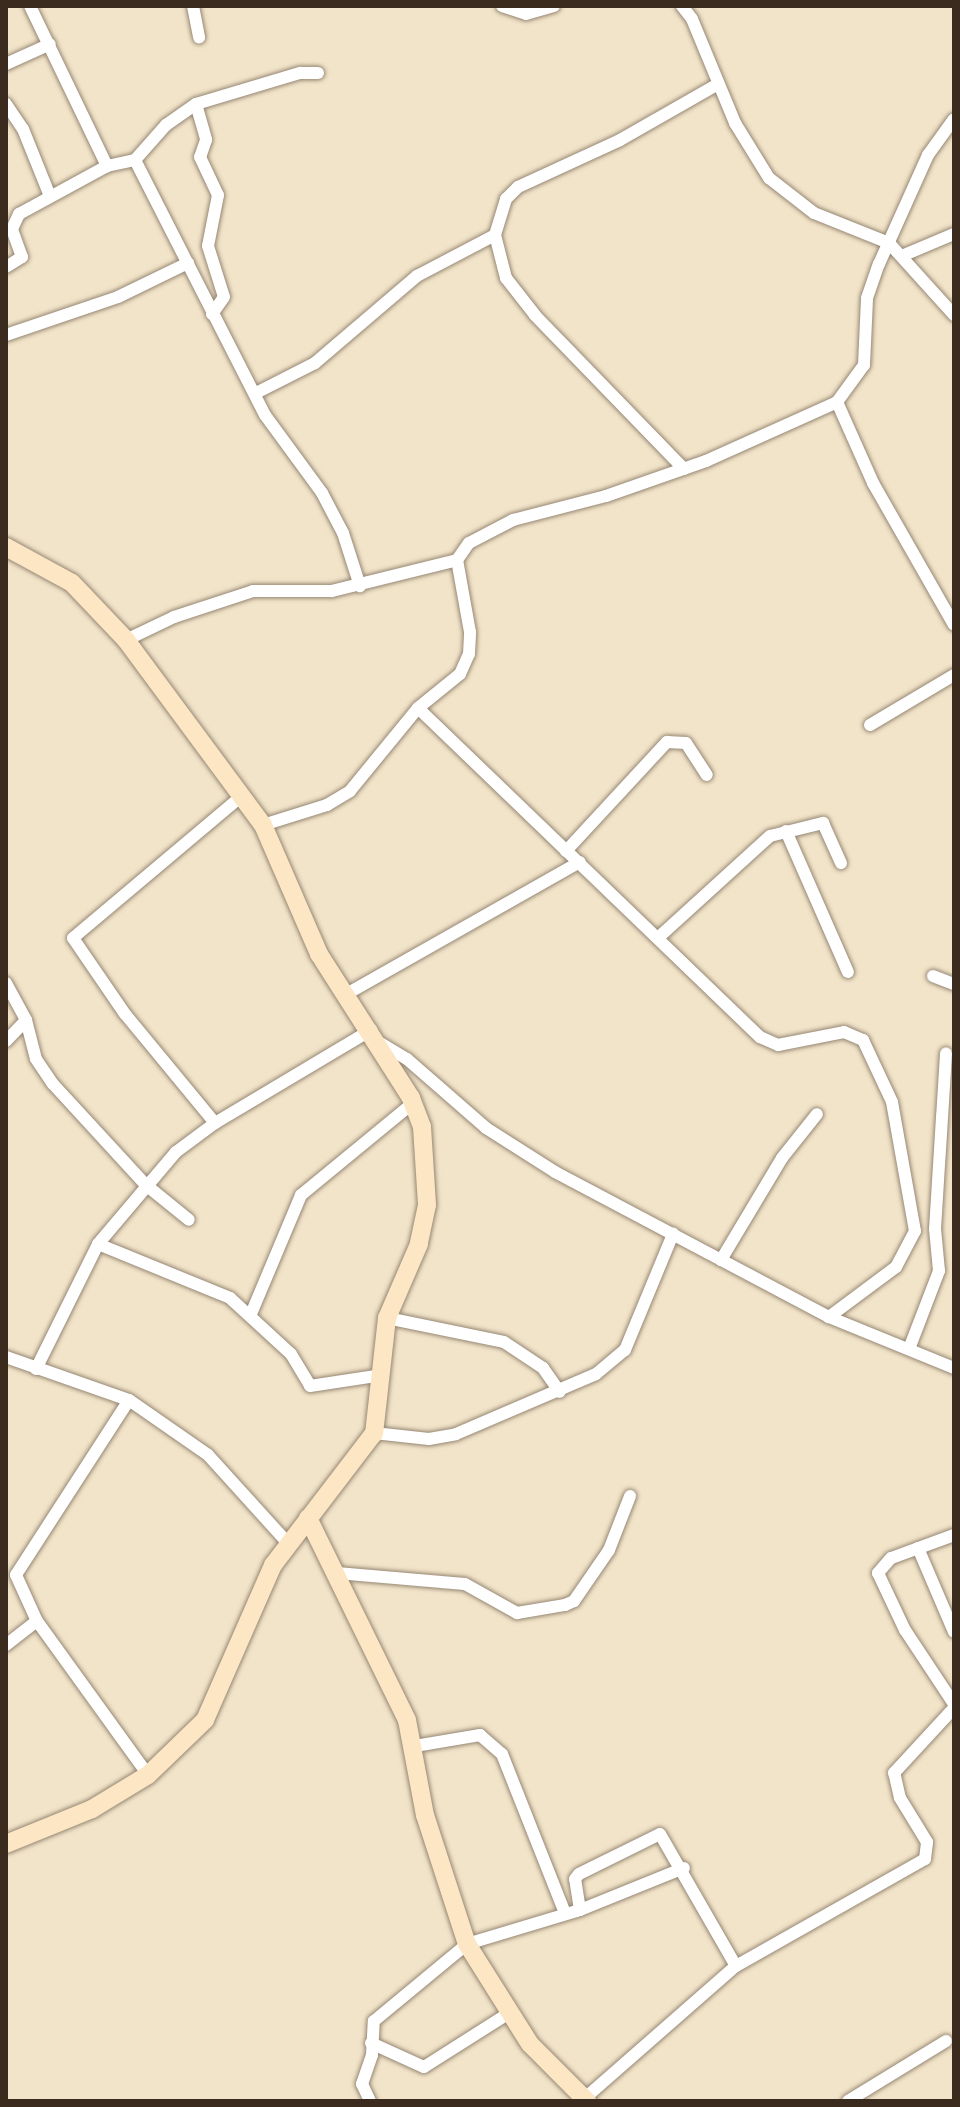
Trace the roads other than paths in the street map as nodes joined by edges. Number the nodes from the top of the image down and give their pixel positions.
1 (30, 6) edge
2 (193, 6) edge
3 (502, 6) edge
4 (554, 6) edge
5 (682, 6) edge
6 (199, 37) dead end
7 (50, 44) junction
8 (6, 64) edge
9 (318, 73) dead end
10 (718, 84) junction
11 (6, 104) edge
12 (196, 104) junction
13 (954, 119) edge
14 (135, 160) junction
15 (107, 166) junction
16 (50, 196) junction
17 (954, 234) edge
18 (495, 235) junction
19 (889, 243) junction
20 (904, 255) junction
21 (188, 263) junction
22 (6, 267) edge
23 (212, 314) junction
24 (954, 315) edge
25 (6, 335) edge
26 (256, 393) junction
27 (837, 402) junction
28 (684, 469) junction
29 (6, 547) edge
30 (457, 560) junction
31 (360, 586) junction
32 (954, 625) edge
33 (126, 640) junction
34 (954, 675) edge
35 (418, 708) junction
36 (870, 725) dead end
37 (707, 775) dead end
38 (243, 795) junction
39 (263, 825) junction
40 (786, 831) junction
41 (566, 851) junction
42 (580, 862) junction
43 (841, 863) dead end
44 (660, 936) junction
45 (848, 972) dead end
46 (933, 976) dead end
47 (6, 983) edge
48 (954, 984) edge
49 (343, 996) junction
50 (26, 1020) junction
51 (375, 1037) junction
52 (6, 1041) edge
53 (946, 1053) dead end
54 (413, 1103) junction
55 (817, 1114) dead end
56 (215, 1123) junction
57 (146, 1185) junction
58 (189, 1220) dead end
59 (673, 1234) junction
60 (98, 1244) junction
61 (721, 1260) junction
62 (251, 1314) junction
63 (829, 1317) junction
64 (387, 1318) junction
65 (909, 1349) junction
66 (6, 1357) edge
67 (954, 1368) edge
68 (36, 1369) junction
69 (382, 1375) junction
70 (560, 1392) junction
71 (129, 1400) junction
72 (374, 1433) junction
73 (630, 1496) dead end
74 (308, 1518) junction
75 (954, 1535) edge
76 (287, 1542) junction
77 (918, 1548) junction
78 (337, 1573) junction
79 (37, 1621) junction
80 (954, 1632) edge
81 (6, 1645) edge
82 (954, 1706) edge
83 (415, 1746) junction
84 (148, 1775) junction
85 (6, 1844) edge
86 (684, 1868) junction
87 (580, 1910) junction
88 (565, 1913) junction
89 (467, 1944) junction
90 (736, 1966) junction
91 (509, 2013) junction
92 (946, 2041) dead end
93 (371, 2043) junction
94 (586, 2100) edge
95 (370, 2101) edge
96 (848, 2101) edge

1 - 7 street
2 - 6 street
3 - 4 street
5 - 10 street
7 - 8 street
7 - 15 street
9 - 12 street
10 - 18 street
10 - 19 street
11 - 16 street
12 - 14 street
12 - 23 street
13 - 19 street
14 - 15 street
14 - 21 street
15 - 16 street
16 - 22 street
17 - 20 street
18 - 26 street
18 - 28 street
19 - 20 street
19 - 27 street
20 - 24 street
21 - 23 street
21 - 25 street
23 - 26 street
26 - 31 street
27 - 28 street
27 - 32 street
28 - 30 street
29 - 33 street
30 - 31 street
30 - 35 street
31 - 33 street
33 - 38 street
34 - 36 street
35 - 39 street
35 - 41 street
37 - 41 street
38 - 39 street
38 - 56 street
39 - 49 street
40 - 43 street
40 - 44 street
40 - 45 street
41 - 42 street
42 - 44 street
42 - 49 street
44 - 63 street
46 - 48 street
47 - 50 street
49 - 51 street
50 - 52 street
50 - 57 street
51 - 54 street
51 - 56 street
51 - 59 street
53 - 65 street
54 - 62 street
54 - 64 street
55 - 61 street
56 - 57 street
57 - 58 street
57 - 60 street
59 - 61 street
59 - 70 street
60 - 62 street
60 - 68 street
61 - 63 street
62 - 69 street
63 - 65 street
64 - 69 street
64 - 70 street
65 - 67 street
66 - 68 street
68 - 71 street
69 - 72 street
70 - 72 street
71 - 76 street
71 - 79 street
72 - 74 street
73 - 78 street
74 - 76 street
74 - 78 street
75 - 77 street
76 - 84 street
77 - 80 street
77 - 82 street
78 - 83 street
79 - 81 street
79 - 84 street
82 - 90 street
83 - 88 street
83 - 89 street
84 - 85 street
86 - 87 street
86 - 87 street
86 - 90 street
87 - 88 street
88 - 89 street
89 - 91 street
89 - 93 street
90 - 94 street
91 - 93 street
91 - 94 street
92 - 96 street
93 - 95 street

